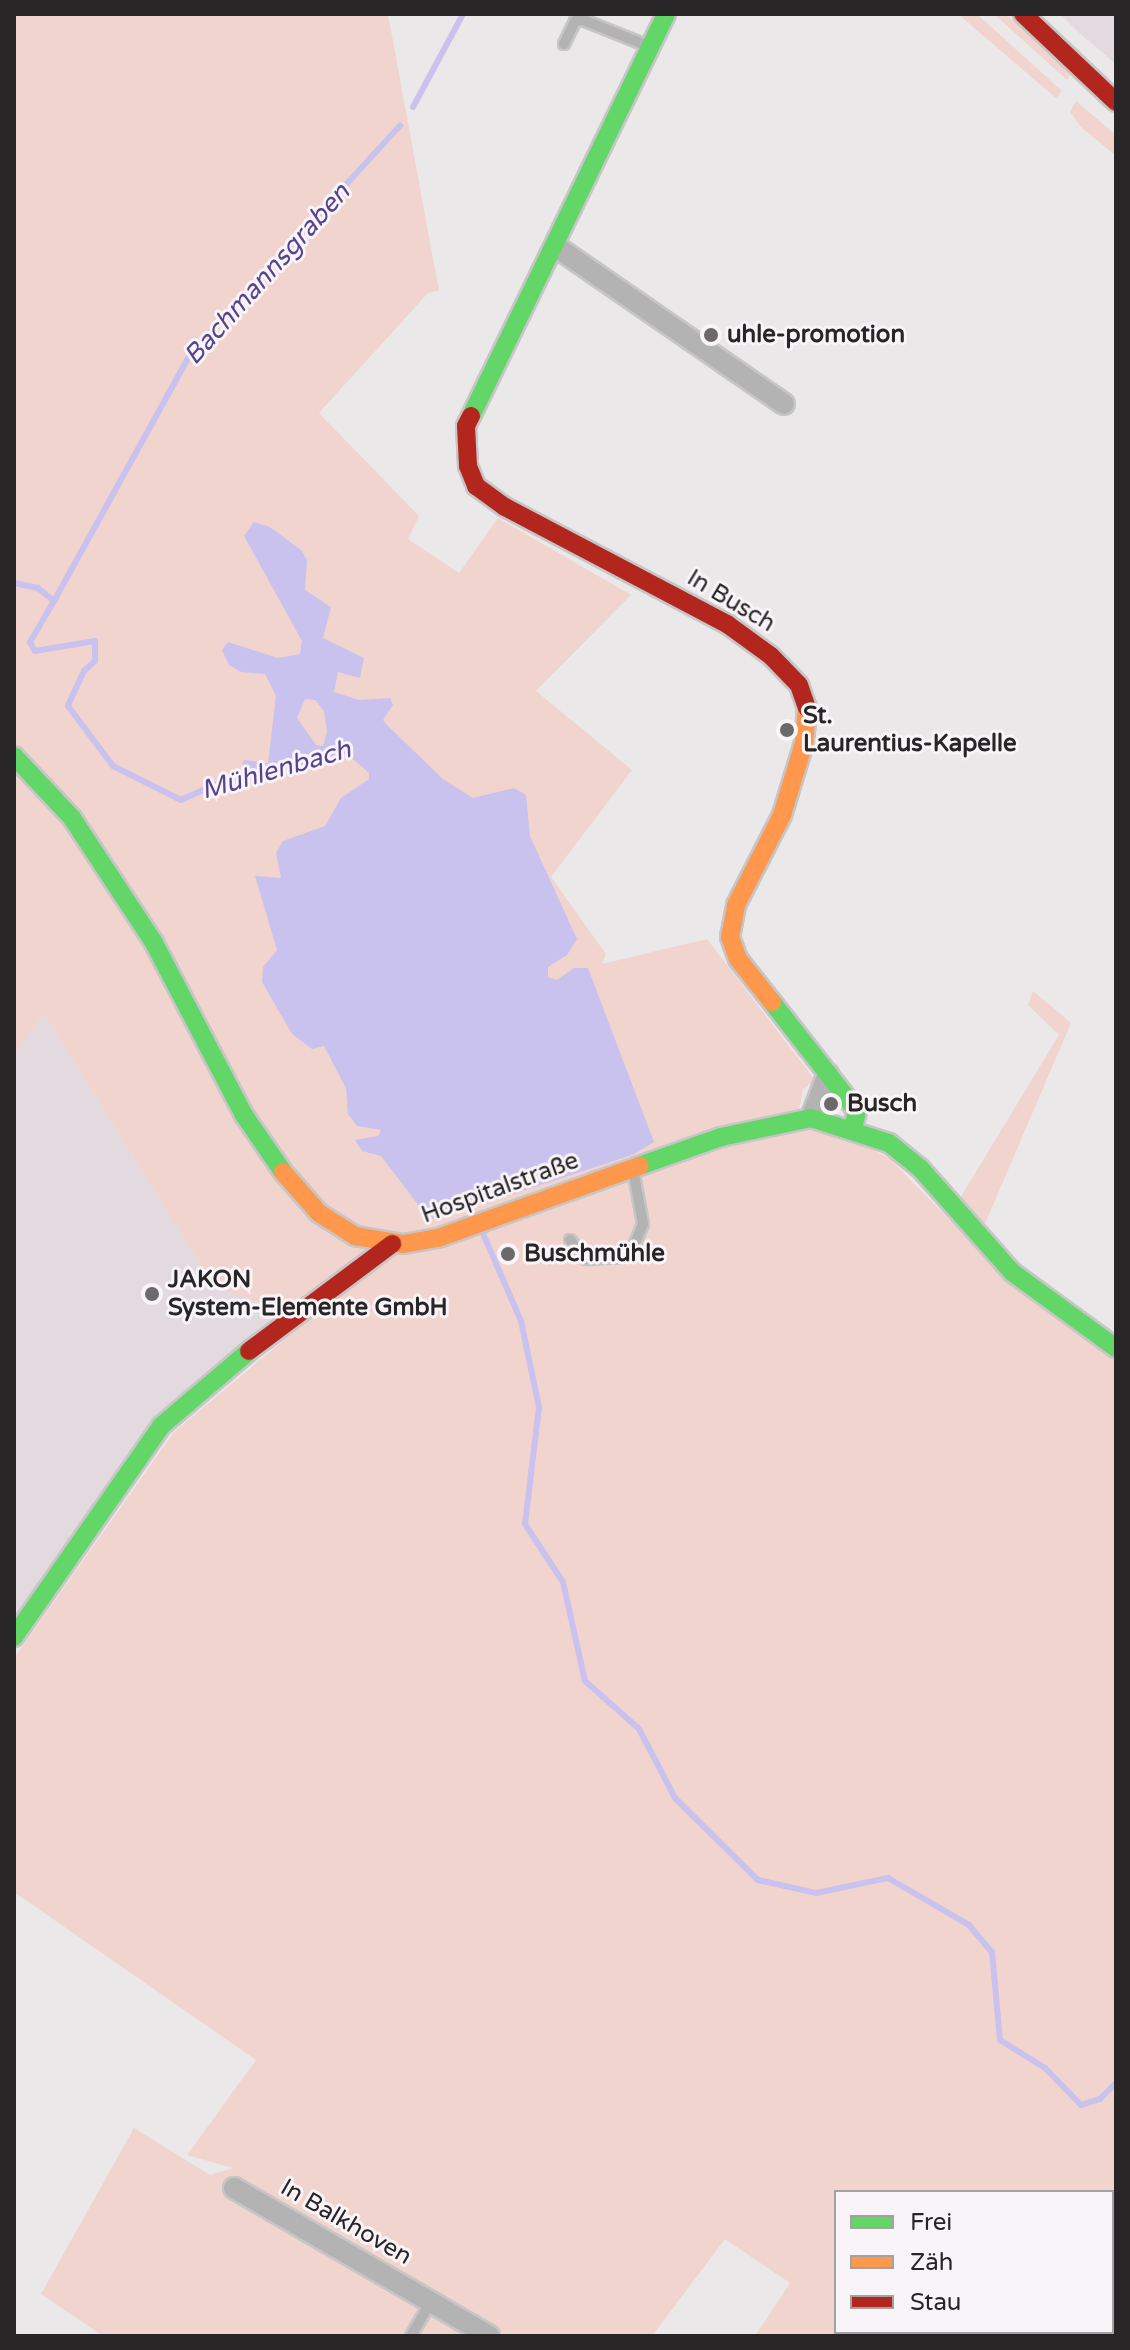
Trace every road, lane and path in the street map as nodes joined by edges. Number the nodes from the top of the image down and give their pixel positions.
1 (666, 14) edge
2 (1023, 14) edge
3 (564, 44) dead end
4 (650, 47) junction
5 (1116, 102) edge
6 (555, 246) junction
7 (784, 404) dead end
8 (14, 756) edge
9 (828, 1074) junction
10 (811, 1118) junction
11 (853, 1129) junction
12 (632, 1167) junction
13 (570, 1240) dead end
14 (392, 1244) junction
15 (1116, 1348) edge
16 (14, 1637) edge
17 (234, 2188) dead end
18 (431, 2302) junction
19 (411, 2336) edge
20 (489, 2336) edge

1 - 4 street, In Busch
2 - 5 street
3 - 4 lane
4 - 6 street, In Busch
6 - 7 street
6 - 9 street, In Busch
8 - 14 street, Hospitalstraße
9 - 10 street
9 - 11 street, In Busch
10 - 11 street, Hospitalstraße
10 - 12 street, Hospitalstraße
11 - 15 street, Hospitalstraße
12 - 13 lane
12 - 14 street, Hospitalstraße
14 - 16 street
17 - 18 street, In Balkhoven
18 - 19 lane
18 - 20 street, In Balkhoven

